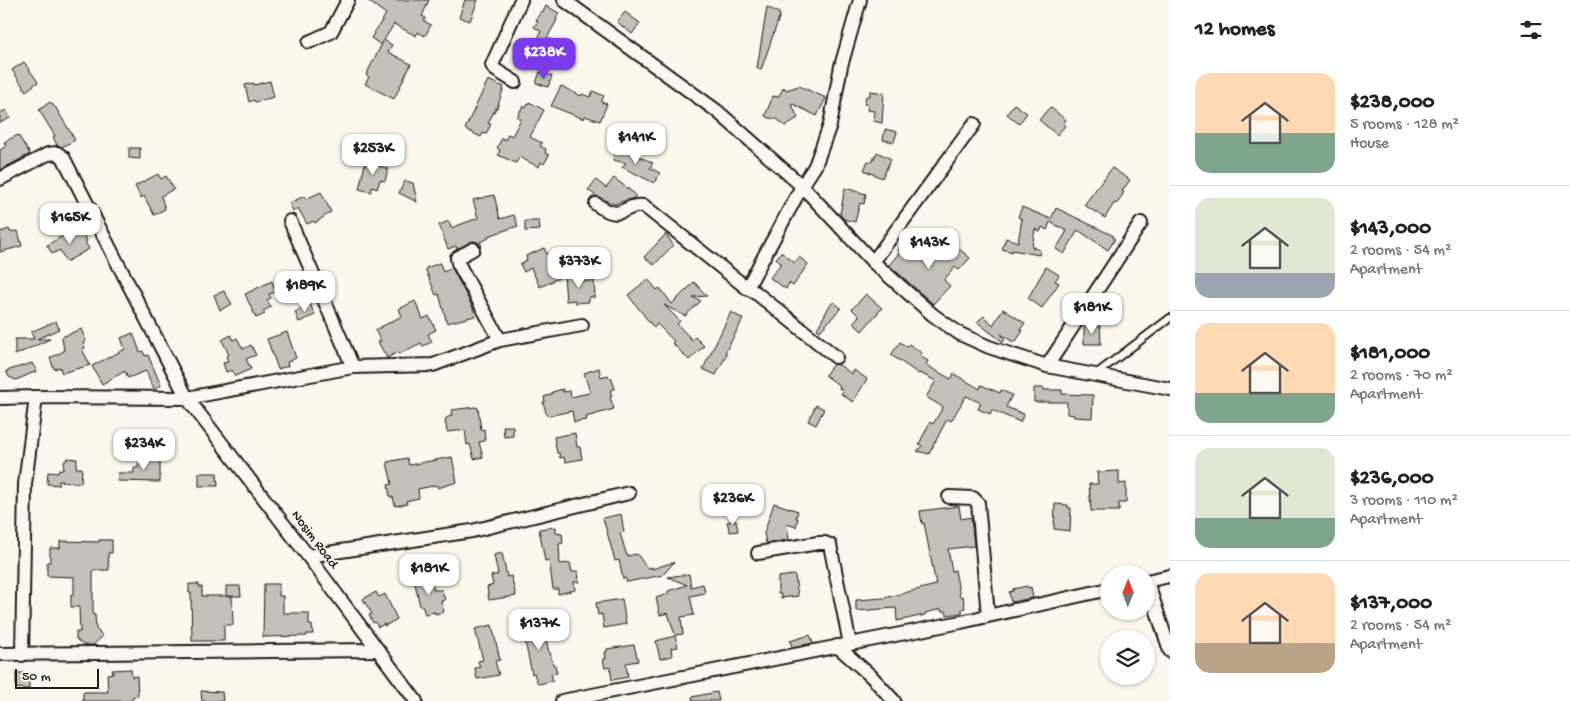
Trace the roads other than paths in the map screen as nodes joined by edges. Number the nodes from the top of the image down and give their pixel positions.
1 (348, 0) edge
2 (521, 0) edge
3 (564, 0) edge
4 (860, 0) edge
5 (309, 42) dead end
6 (515, 82) dead end
7 (974, 124) dead end
8 (0, 179) edge
9 (802, 186) junction
10 (596, 204) dead end
11 (290, 221) dead end
12 (1141, 223) dead end
13 (473, 249) dead end
14 (873, 262) junction
15 (747, 288) junction
16 (1170, 318) edge
17 (582, 325) dead end
18 (500, 340) junction
19 (836, 357) dead end
20 (1047, 366) junction
21 (353, 367) junction
22 (1095, 375) junction
23 (1170, 389) edge
24 (36, 397) junction
25 (0, 398) edge
26 (187, 398) junction
27 (629, 493) dead end
28 (949, 497) dead end
29 (758, 553) dead end
30 (308, 556) junction
31 (1170, 576) edge
32 (1155, 579) edge
33 (1100, 591) edge
34 (1155, 607) edge
35 (988, 615) junction
36 (850, 644) junction
37 (837, 646) junction
38 (377, 650) junction
39 (1170, 651) edge
40 (0, 654) edge
41 (22, 654) junction
42 (416, 701) edge
43 (562, 701) edge
44 (894, 701) edge

1 - 5 street
2 - 6 street
3 - 9 street
4 - 9 street
7 - 14 street
8 - 26 street, Nosim Road
9 - 14 street
9 - 15 street
10 - 15 street
11 - 21 street
12 - 20 street
13 - 18 street
14 - 20 street
15 - 19 street
16 - 22 lane
17 - 18 street
18 - 21 street
20 - 22 street
21 - 26 street
22 - 23 street
24 - 25 street
24 - 26 street
24 - 41 street
26 - 30 street, Nosim Road
27 - 30 street
28 - 35 street
29 - 36 street
30 - 38 street, Nosim Road
31 - 32 street
33 - 35 street
34 - 39 street
35 - 36 street
36 - 37 street
37 - 43 street
37 - 44 street
38 - 41 street
38 - 42 street, Nosim Road
40 - 41 street

